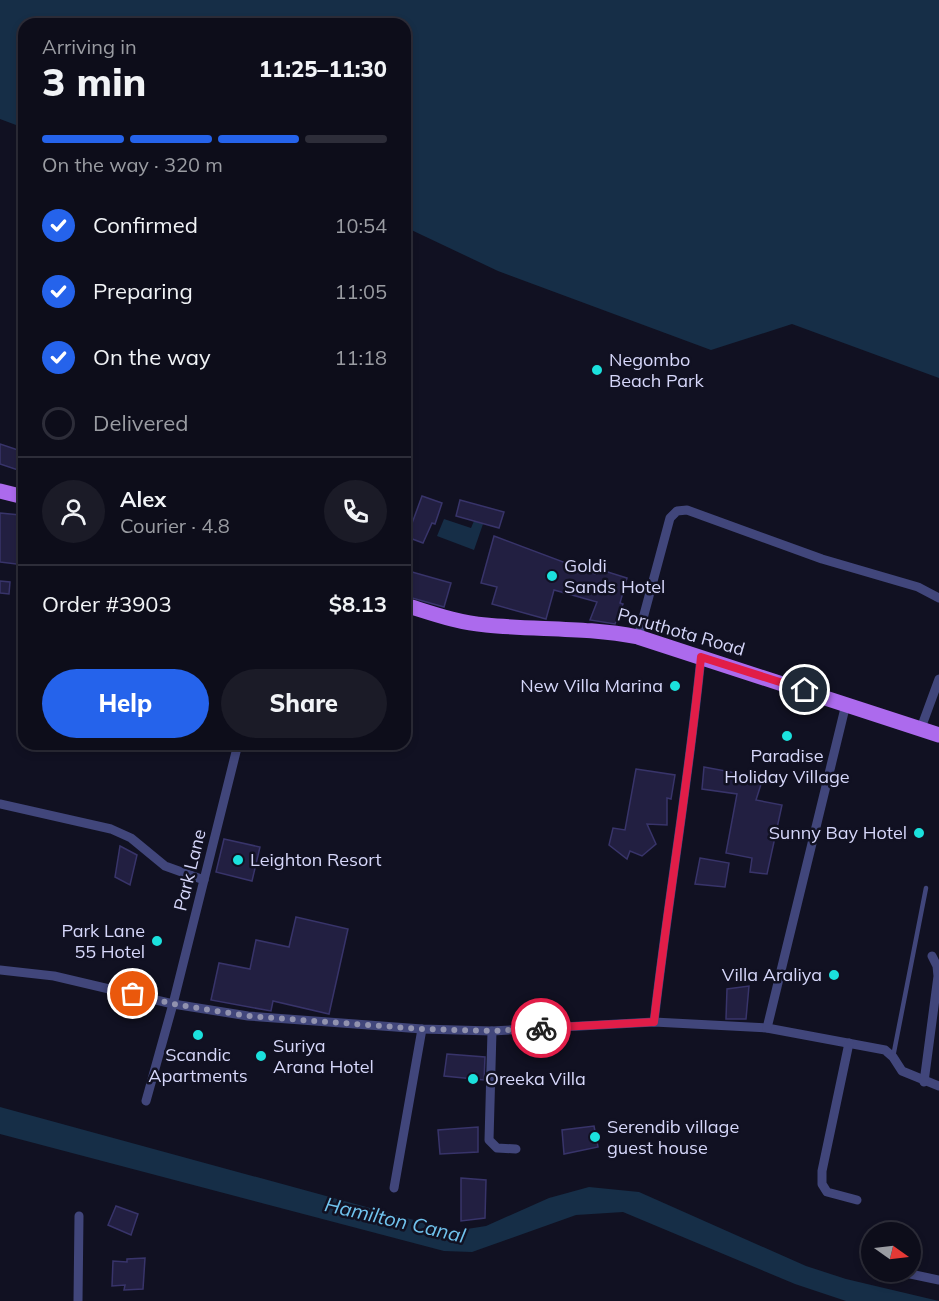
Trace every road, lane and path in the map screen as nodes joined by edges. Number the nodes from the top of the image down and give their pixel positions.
1 (0, 491) edge
2 (18, 496) edge
3 (939, 598) edge
4 (411, 607) edge
5 (638, 637) junction
6 (701, 657) junction
7 (939, 679) edge
8 (846, 704) junction
9 (921, 728) junction
10 (939, 735) edge
11 (236, 750) edge
12 (0, 804) edge
13 (204, 880) junction
14 (926, 888) dead end
15 (932, 957) dead end
16 (0, 970) edge
17 (173, 1004) junction
18 (654, 1022) junction
19 (767, 1028) junction
20 (422, 1029) junction
21 (492, 1031) junction
22 (849, 1043) junction
23 (893, 1057) junction
24 (924, 1082) junction
25 (939, 1086) edge
26 (146, 1101) dead end
27 (516, 1149) dead end
28 (394, 1188) dead end
29 (857, 1200) dead end
30 (79, 1216) dead end
31 (921, 1276) edge
32 (939, 1280) edge
33 (78, 1301) edge

1 - 2 main road
3 - 5 street
4 - 5 main road, Poruthota Road
5 - 6 main road, Poruthota Road
6 - 8 main road, Poruthota Road
6 - 18 street
7 - 9 street
8 - 9 main road, Poruthota Road
8 - 19 street
9 - 10 main road, Poruthota Road
11 - 13 street, Park Lane
12 - 13 street
13 - 17 street, Park Lane
14 - 23 lane
15 - 24 street
16 - 17 street
17 - 20 street
17 - 26 street, Park Lane
18 - 19 street
18 - 21 street
19 - 22 street
20 - 21 street
20 - 28 street
21 - 27 street
22 - 23 street
22 - 29 street
23 - 24 street
24 - 25 street
30 - 33 street
31 - 32 street

